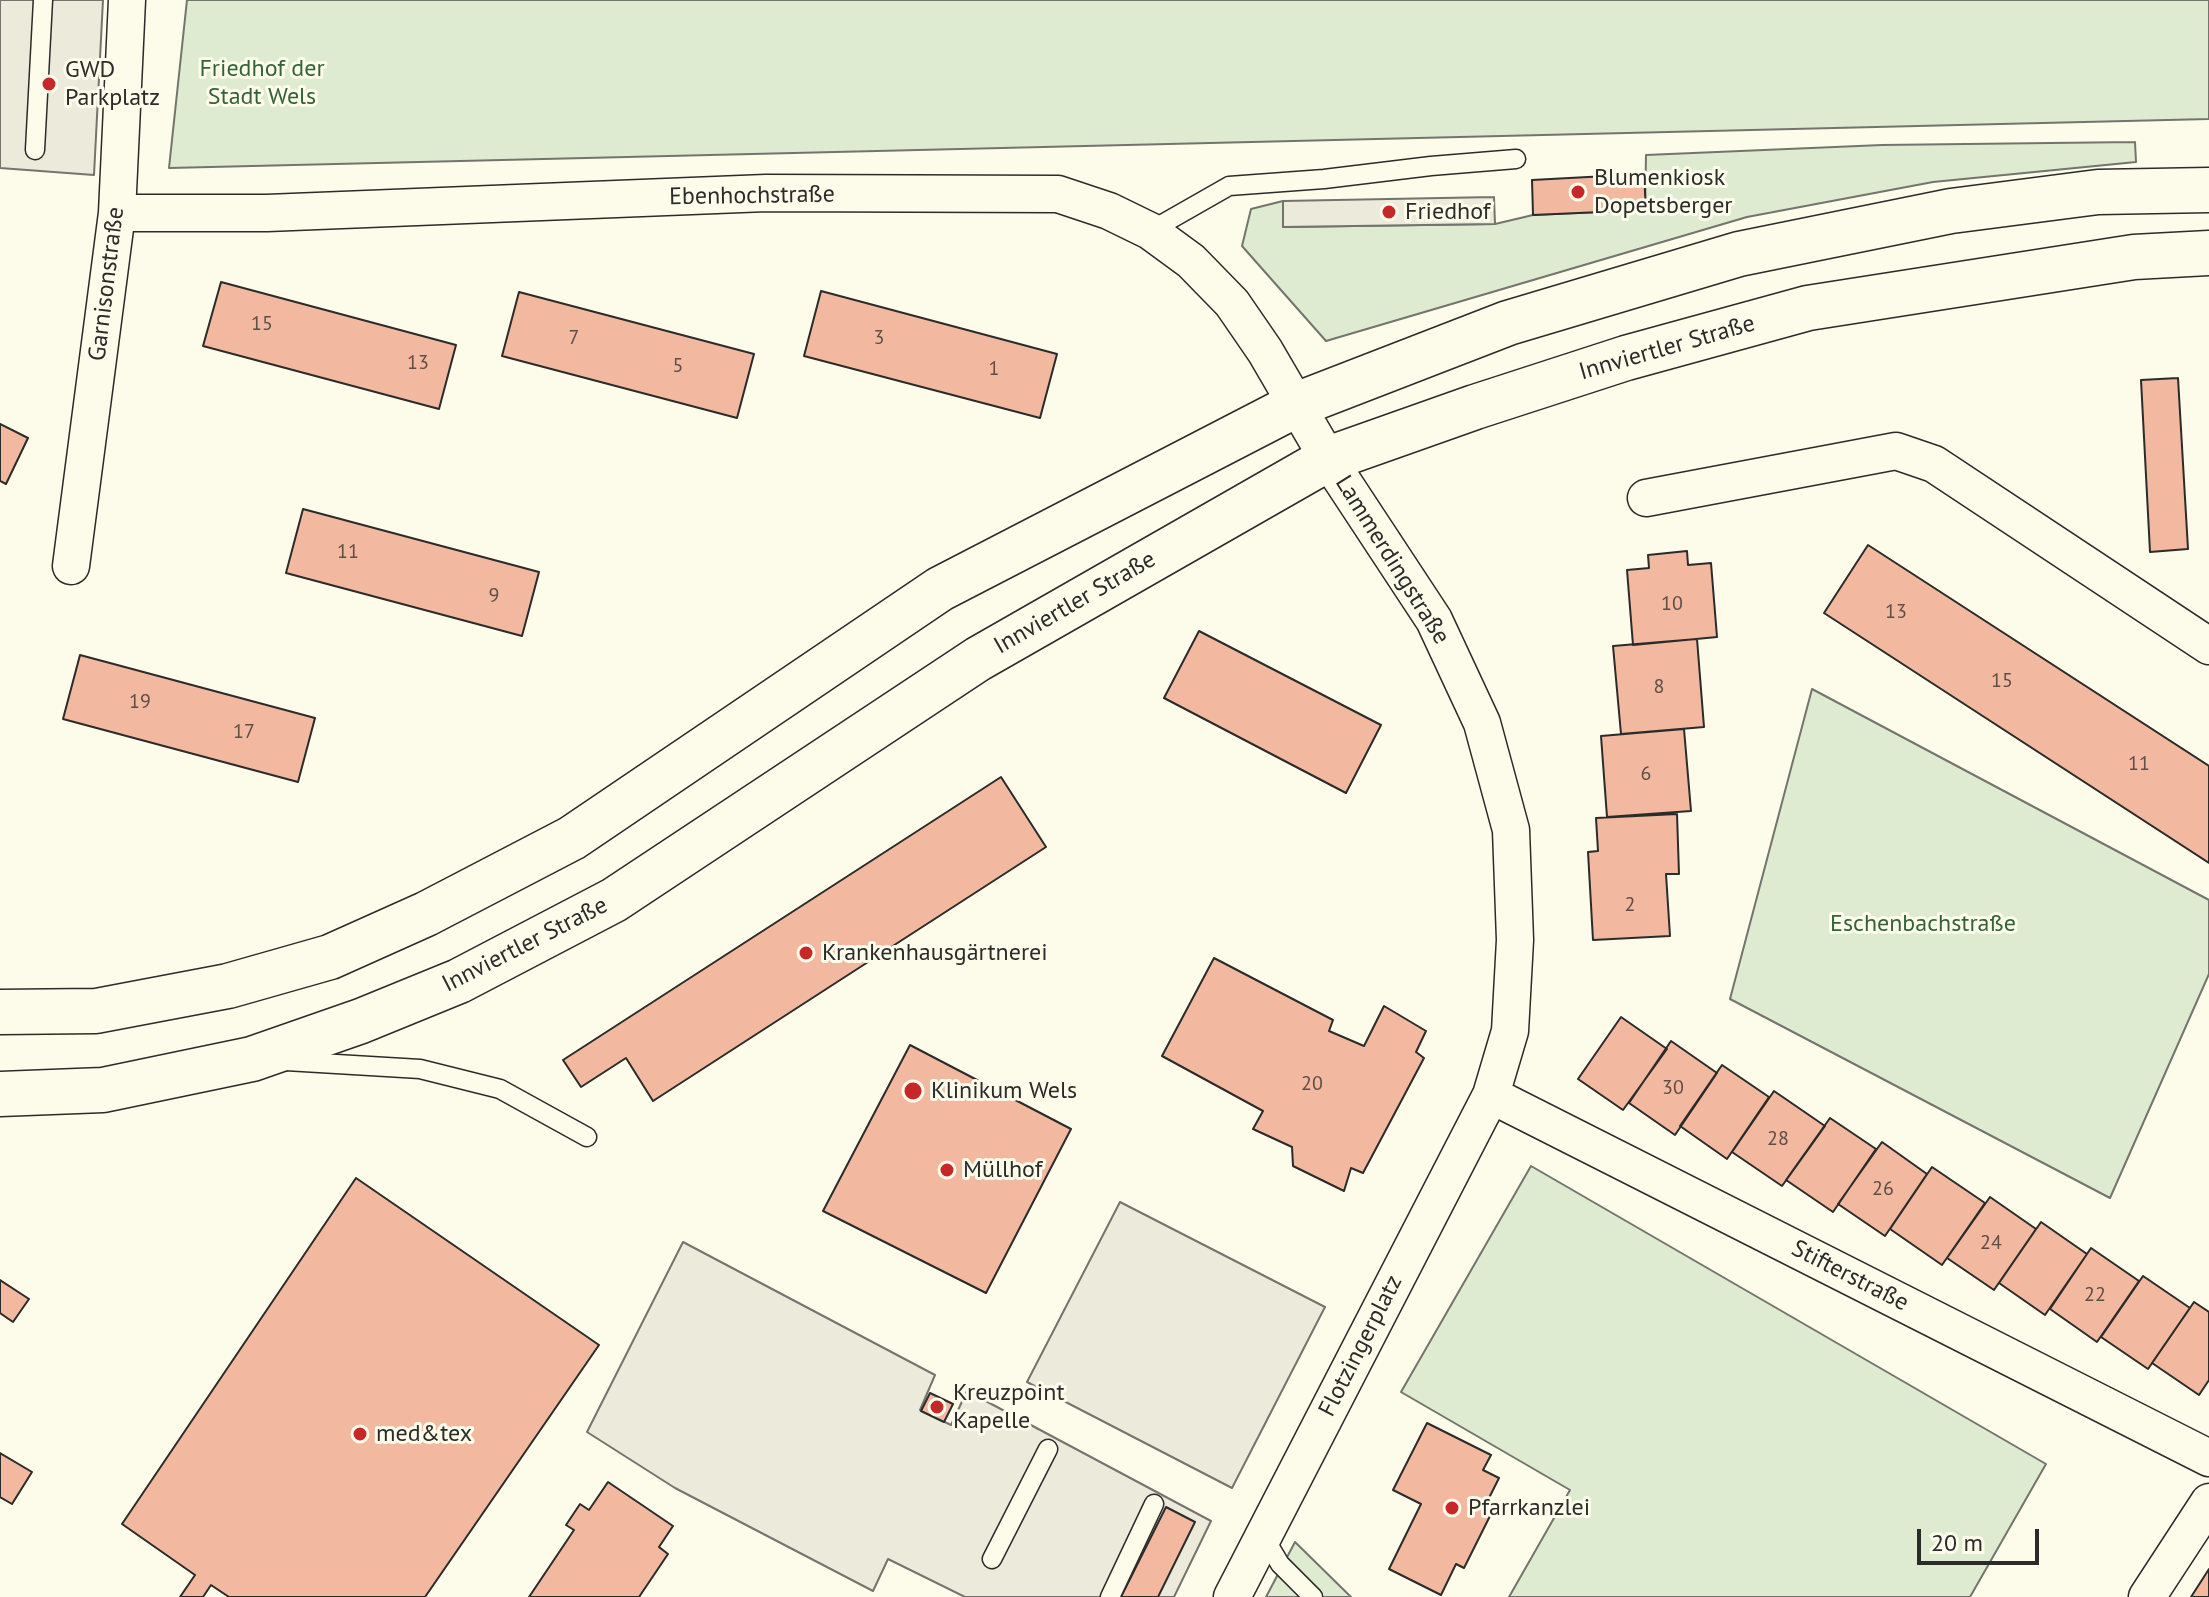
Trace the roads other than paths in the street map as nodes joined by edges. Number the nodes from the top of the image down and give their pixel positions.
1 (43, 0) edge
2 (127, 0) edge
3 (35, 150) dead end
4 (1516, 159) dead end
5 (2209, 190) edge
6 (117, 213) junction
7 (1150, 231) junction
8 (2209, 253) edge
9 (1296, 405) junction
10 (1328, 459) junction
11 (1646, 498) dead end
12 (71, 566) dead end
13 (2209, 646) edge
14 (0, 1012) edge
15 (252, 1059) junction
16 (0, 1094) edge
17 (1491, 1095) junction
18 (587, 1137) dead end
19 (1048, 1449) dead end
20 (2209, 1458) edge
21 (2209, 1502) edge
22 (1154, 1504) dead end
23 (1264, 1537) junction
24 (992, 1559) dead end
25 (1110, 1597) edge
26 (1232, 1597) edge
27 (1313, 1597) edge
28 (2147, 1597) edge

1 - 3 lane
2 - 6 street, Garnisonstraße
4 - 7 lane
5 - 9 main road
6 - 7 street, Ebenhochstraße
6 - 12 street, Garnisonstraße
7 - 9 street, Ebenhochstraße
8 - 10 main road, Innviertler Straße
9 - 10 street, Lammerdingstraße
9 - 14 main road
10 - 15 main road, Innviertler Straße
10 - 17 street, Lammerdingstraße
11 - 13 street
15 - 16 main road, Innviertler Straße
15 - 18 lane
17 - 20 street, Stifterstraße
17 - 23 street, Flotzingerplatz
19 - 24 lane
21 - 28 street
22 - 25 lane
23 - 26 street, Flotzingerplatz
23 - 27 lane

